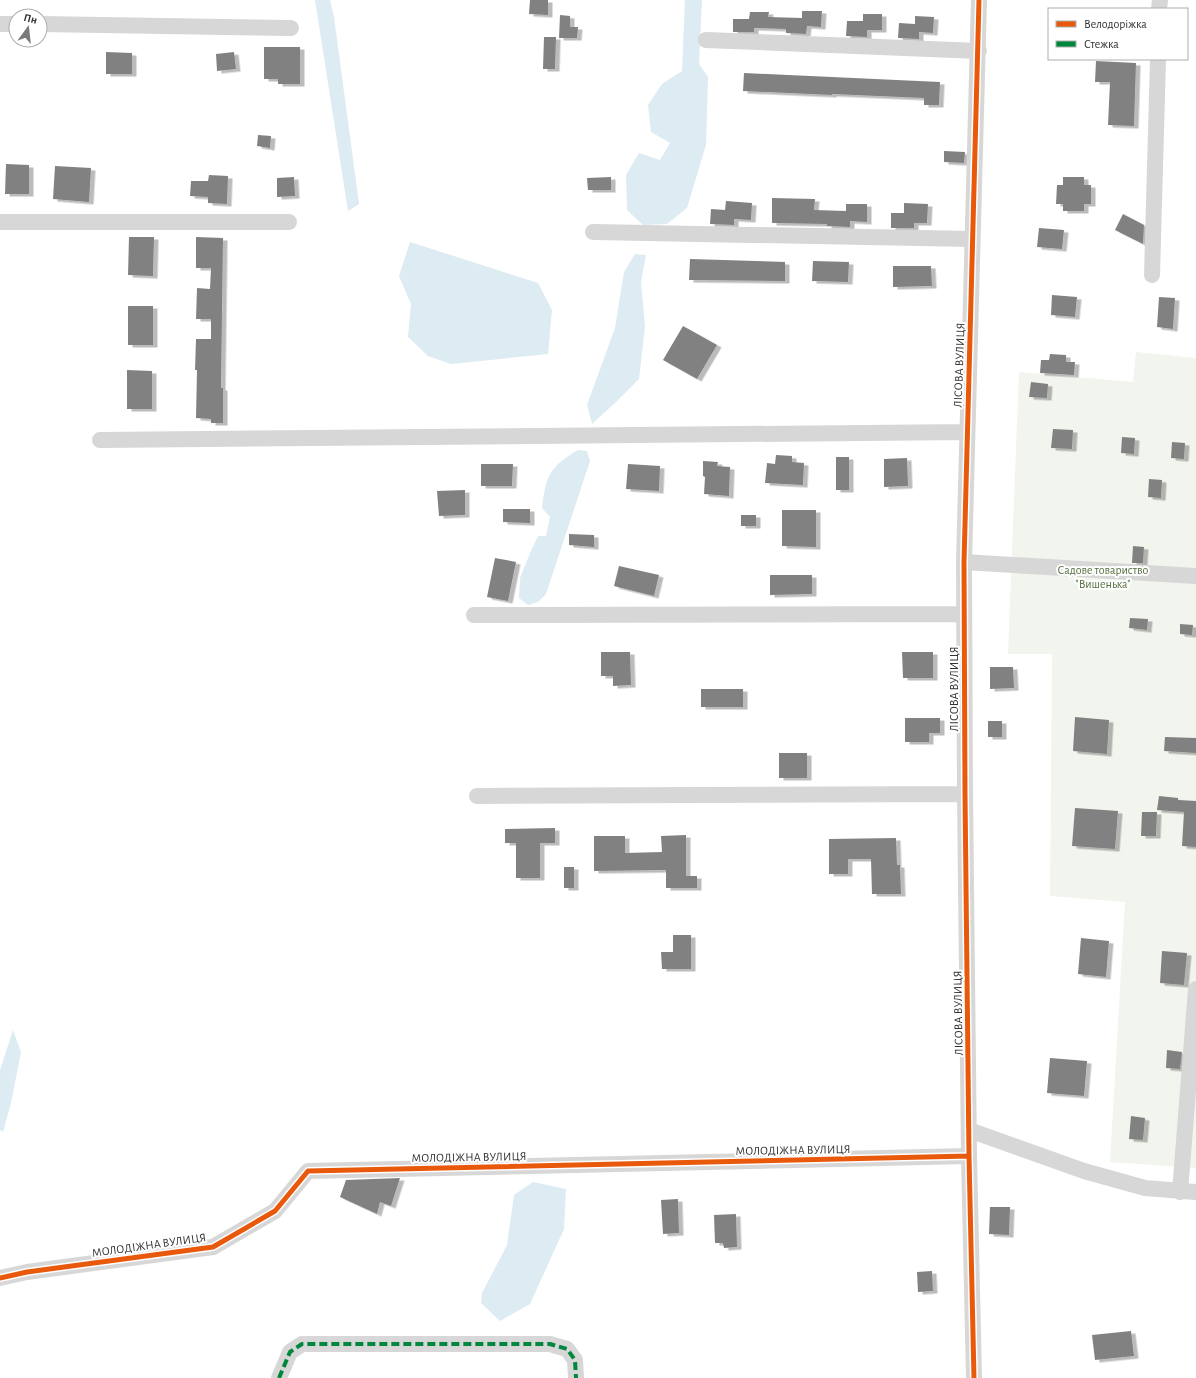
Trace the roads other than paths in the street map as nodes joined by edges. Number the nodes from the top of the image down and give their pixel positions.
1 (979, 0) edge
2 (48, 24) edge
3 (291, 28) dead end
4 (706, 40) dead end
5 (979, 51) junction
6 (1158, 60) edge
7 (0, 222) edge
8 (289, 222) dead end
9 (593, 232) dead end
10 (972, 239) junction
11 (1152, 275) dead end
12 (967, 432) junction
13 (100, 440) dead end
14 (964, 562) junction
15 (1196, 576) edge
16 (964, 614) junction
17 (474, 615) dead end
18 (965, 794) junction
19 (477, 796) dead end
20 (1196, 989) edge
21 (969, 1130) junction
22 (969, 1156) junction
23 (1180, 1192) junction
24 (1196, 1192) edge
25 (0, 1278) edge
26 (279, 1378) edge
27 (576, 1378) edge
28 (974, 1378) edge

1 - 5 street, ЛІСОВА ВУЛИЦЯ
2 - 3 street
4 - 5 street
5 - 10 street, ЛІСОВА ВУЛИЦЯ
6 - 11 street
7 - 8 street
9 - 10 street
10 - 12 street, ЛІСОВА ВУЛИЦЯ
12 - 13 street
12 - 14 street, ЛІСОВА ВУЛИЦЯ
14 - 15 street
14 - 16 street, ЛІСОВА ВУЛИЦЯ
16 - 17 street
16 - 18 street, ЛІСОВА ВУЛИЦЯ
18 - 19 street
18 - 21 street, ЛІСОВА ВУЛИЦЯ
20 - 23 street
21 - 22 street, ЛІСОВА ВУЛИЦЯ
21 - 23 street
22 - 25 street, МОЛОДІЖНА ВУЛИЦЯ
22 - 28 street, ЛІСОВА ВУЛИЦЯ
23 - 24 street
26 - 27 street

